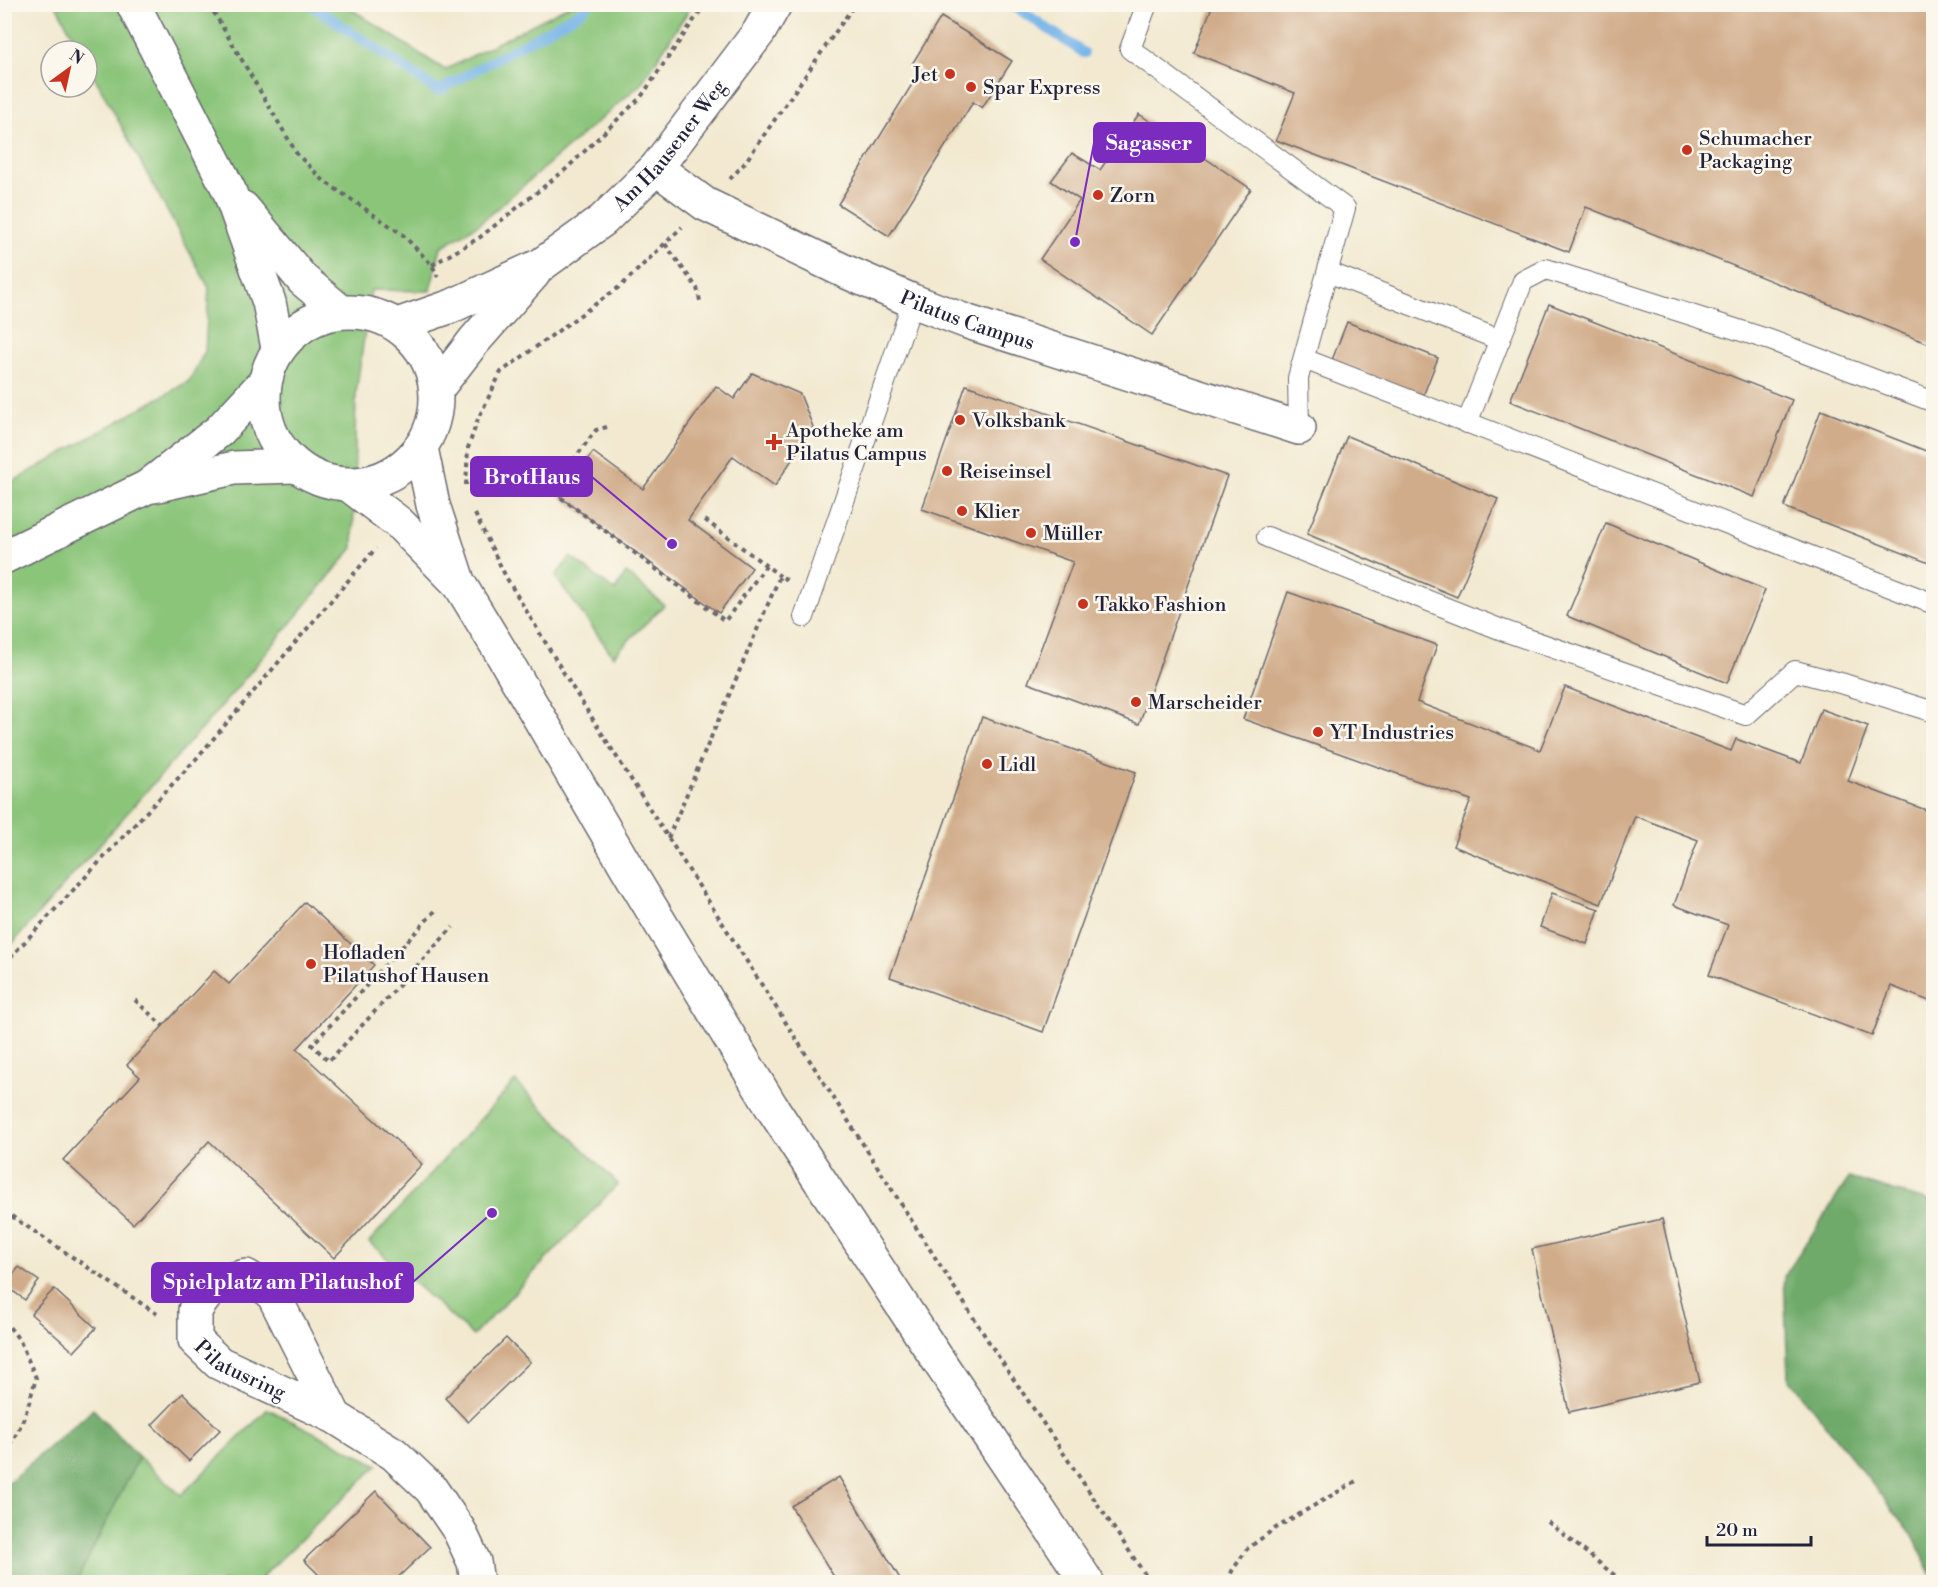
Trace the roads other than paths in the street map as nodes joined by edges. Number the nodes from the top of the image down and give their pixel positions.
1 (133, 4) edge
2 (775, 4) edge
3 (1148, 4) edge
4 (656, 168) junction
5 (229, 190) junction
6 (541, 265) junction
7 (1328, 272) junction
8 (913, 301) junction
9 (340, 312) junction
10 (397, 325) junction
11 (1500, 340) junction
12 (278, 348) junction
13 (1304, 359) junction
14 (264, 384) junction
15 (436, 390) junction
16 (1934, 402) edge
17 (1467, 423) junction
18 (1299, 428) joint
19 (421, 448) junction
20 (296, 466) junction
21 (349, 485) junction
22 (147, 487) junction
23 (1267, 537) dead end
24 (4, 557) edge
25 (460, 585) junction
26 (1934, 604) edge
27 (804, 617) dead end
28 (1934, 712) edge
29 (335, 1417) junction
30 (477, 1582) edge
31 (1087, 1582) edge

1 - 5 main road
2 - 4 main road, Am Hausener Weg
3 - 7 lane
4 - 6 main road, Am Hausener Weg
4 - 8 main road, Pilatus Campus
5 - 9 main road
5 - 12 main road
6 - 10 main road
6 - 15 main road
7 - 11 lane
7 - 13 lane
8 - 18 main road, Pilatus Campus
8 - 27 lane
9 - 10 main road
9 - 12 main road
10 - 15 main road
11 - 16 lane
11 - 17 lane
12 - 14 main road
13 - 17 lane
13 - 18 lane
14 - 20 main road
14 - 22 main road
15 - 19 main road
17 - 26 lane
19 - 21 main road
19 - 25 main road
20 - 21 main road
20 - 22 main road
21 - 25 main road
22 - 24 main road
23 - 28 lane
25 - 31 main road
29 - 29 main road, Pilatusring
29 - 30 main road, Pilatusring

